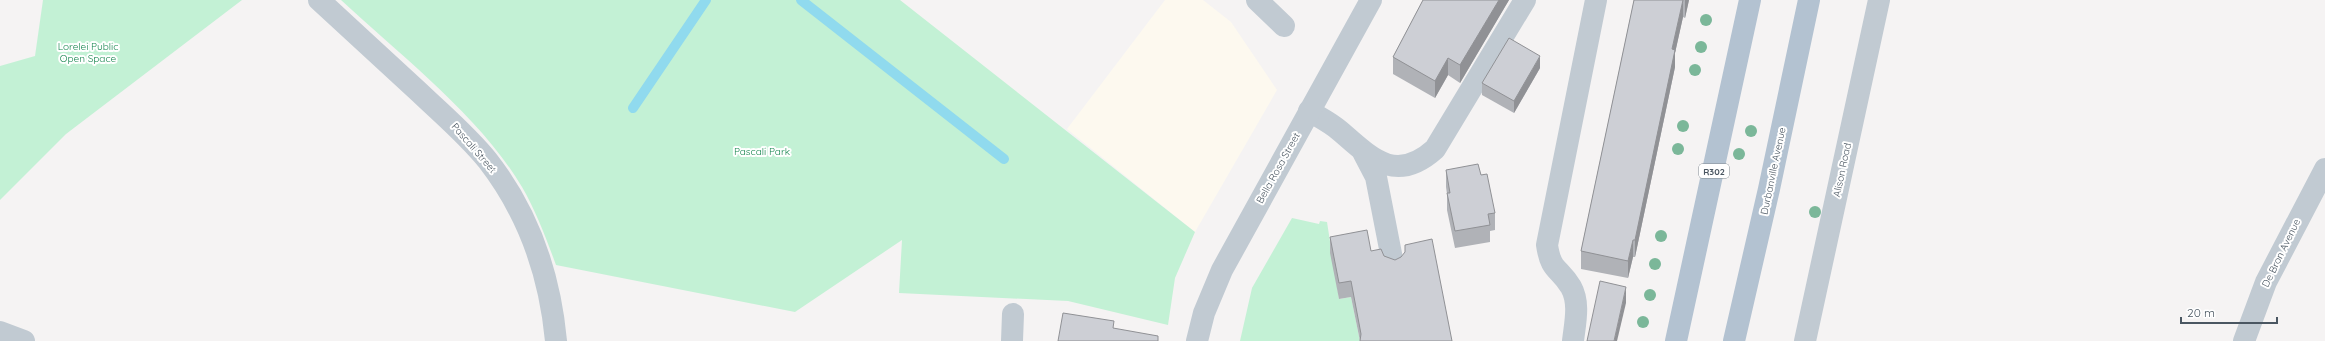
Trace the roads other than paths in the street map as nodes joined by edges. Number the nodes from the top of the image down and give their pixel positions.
1 (319, 0) edge
2 (1257, 0) edge
3 (1371, 0) edge
4 (1525, 0) edge
5 (1596, 0) edge
6 (1750, 0) edge
7 (1809, 0) edge
8 (1879, 0) edge
9 (1284, 26) dead end
10 (1309, 111) junction
11 (1364, 154) junction
12 (2325, 169) edge
13 (1393, 264) edge
14 (1013, 314) dead end
15 (0, 332) edge
16 (24, 341) edge
17 (556, 341) edge
18 (1012, 341) edge
19 (1197, 341) edge
20 (1573, 341) edge
21 (1676, 341) edge
22 (1734, 341) edge
23 (1805, 341) edge
24 (2244, 341) edge

1 - 17 street, Pascali Street
2 - 9 street
3 - 10 street, Bella Rosa Street
4 - 11 street
5 - 20 street
6 - 21 main road, R302
7 - 22 main road, Durbanville Avenue
8 - 23 street, Alison Road
10 - 11 street
10 - 19 street, Bella Rosa Street
11 - 13 street
12 - 24 street, De Bron Avenue
14 - 18 street
15 - 16 street

